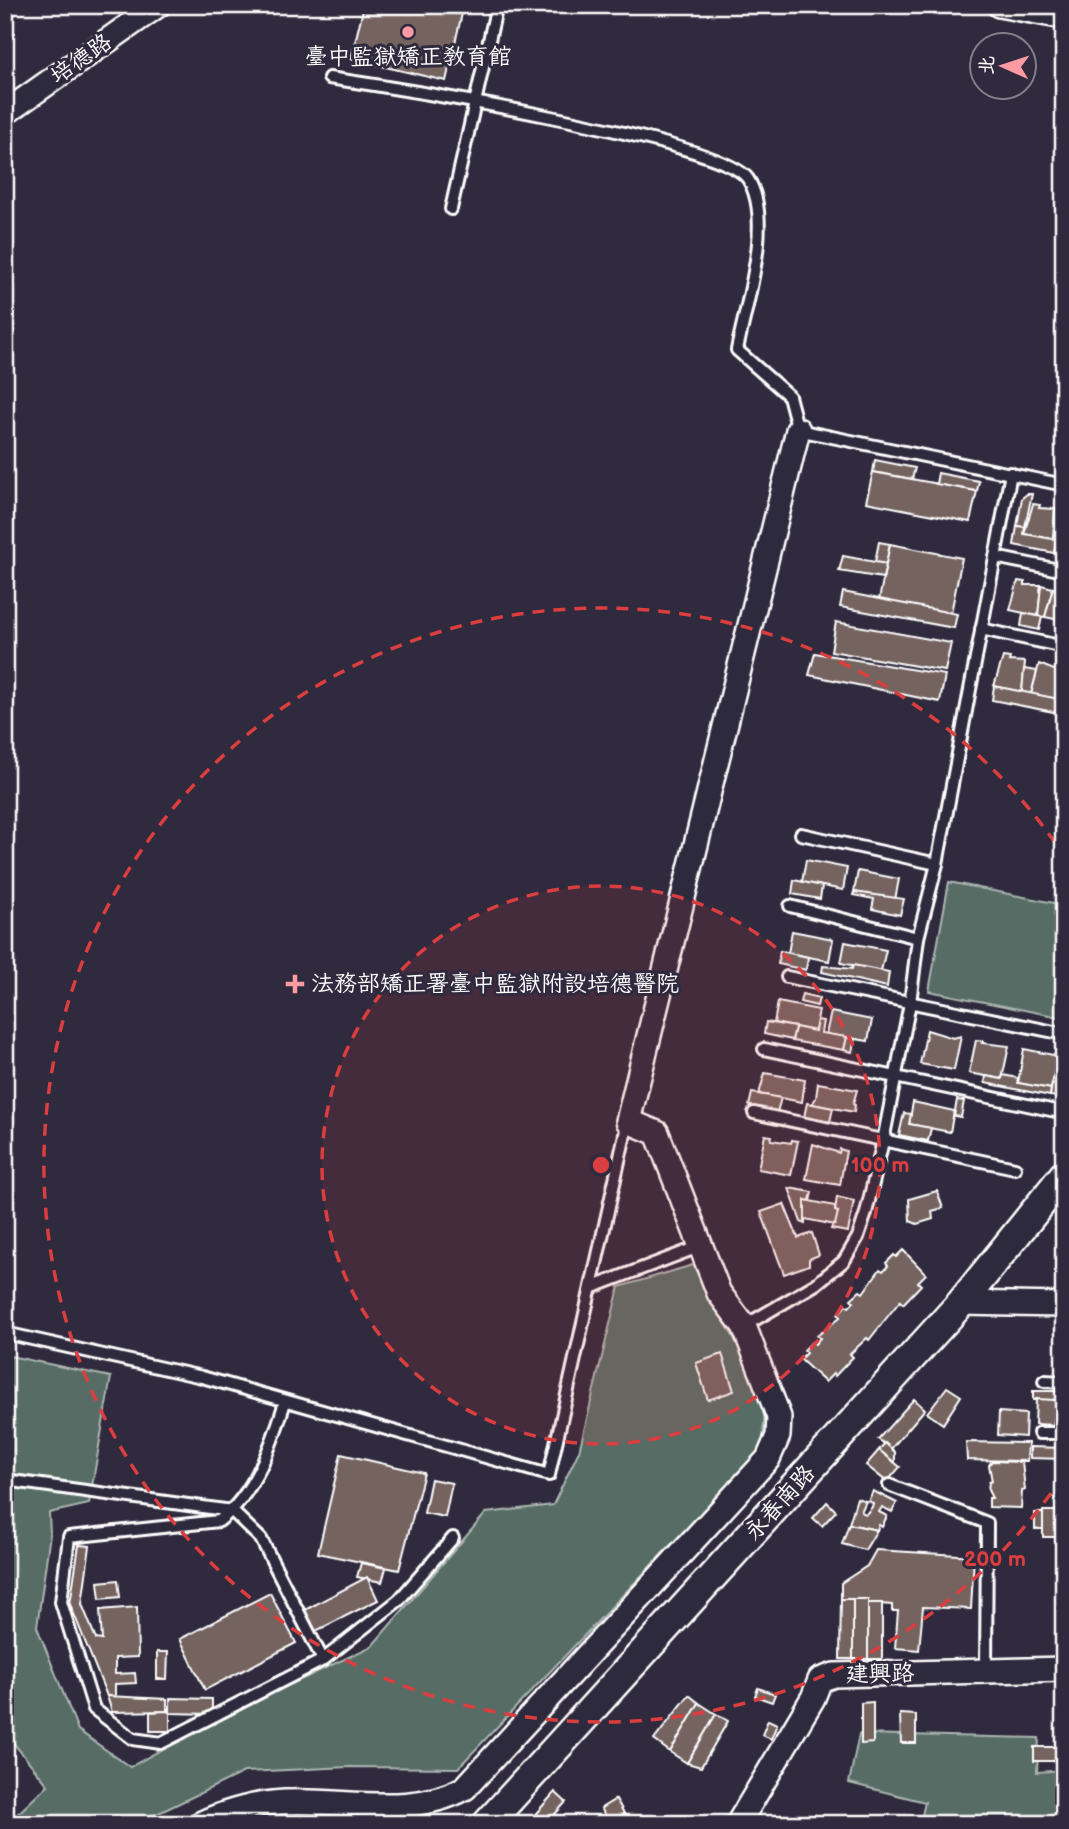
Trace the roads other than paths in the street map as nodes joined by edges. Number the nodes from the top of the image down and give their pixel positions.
1 (158, 5) edge
2 (497, 5) edge
3 (999, 5) edge
4 (1064, 17) edge
5 (329, 78) dead end
6 (478, 101) junction
7 (5, 113) edge
8 (451, 209) dead end
9 (798, 430) junction
10 (1011, 472) junction
11 (1064, 485) edge
12 (995, 557) junction
13 (1064, 571) edge
14 (981, 629) junction
15 (1064, 647) edge
16 (801, 834) dead end
17 (937, 864) junction
18 (790, 906) dead end
19 (918, 938) junction
20 (787, 976) dead end
21 (910, 1003) junction
22 (1064, 1034) edge
23 (764, 1049) dead end
24 (894, 1078) junction
25 (1060, 1112) dead end
26 (754, 1113) dead end
27 (628, 1121) junction
28 (883, 1141) junction
29 (1015, 1168) dead end
30 (1063, 1182) edge
31 (701, 1246) junction
32 (593, 1287) junction
33 (961, 1303) junction
34 (1064, 1305) edge
35 (744, 1326) junction
36 (5, 1333) edge
37 (1044, 1381) dead end
38 (1064, 1382) edge
39 (285, 1402) junction
40 (1039, 1433) dead end
41 (1064, 1433) edge
42 (5, 1480) edge
43 (889, 1485) dead end
44 (232, 1511) junction
45 (453, 1538) dead end
46 (323, 1660) junction
47 (1064, 1669) edge
48 (986, 1671) junction
49 (200, 1824) edge
50 (487, 1824) edge
51 (738, 1824) edge

1 - 7 street, 培德路
2 - 6 lane
3 - 4 street
5 - 6 lane
6 - 8 lane
6 - 9 lane
9 - 10 lane
9 - 27 street
10 - 11 lane
10 - 12 lane
12 - 13 lane
12 - 14 lane
14 - 15 lane
14 - 17 lane
16 - 17 lane
17 - 19 lane
18 - 19 lane
19 - 21 lane
20 - 21 lane
21 - 22 lane
21 - 24 lane
23 - 24 lane
24 - 25 lane
24 - 28 lane
26 - 28 lane
27 - 31 street
27 - 32 lane
28 - 29 lane
28 - 35 lane
30 - 33 street, 永春南路
31 - 32 lane
31 - 35 street
32 - 39 lane
33 - 34 street
33 - 50 street, 永春南路
35 - 49 street
36 - 39 lane
37 - 38 lane
39 - 44 lane
40 - 41 lane
42 - 44 lane
43 - 48 lane
44 - 46 lane
44 - 46 lane
45 - 46 lane
47 - 48 street, 建興路
48 - 51 street, 建興路

